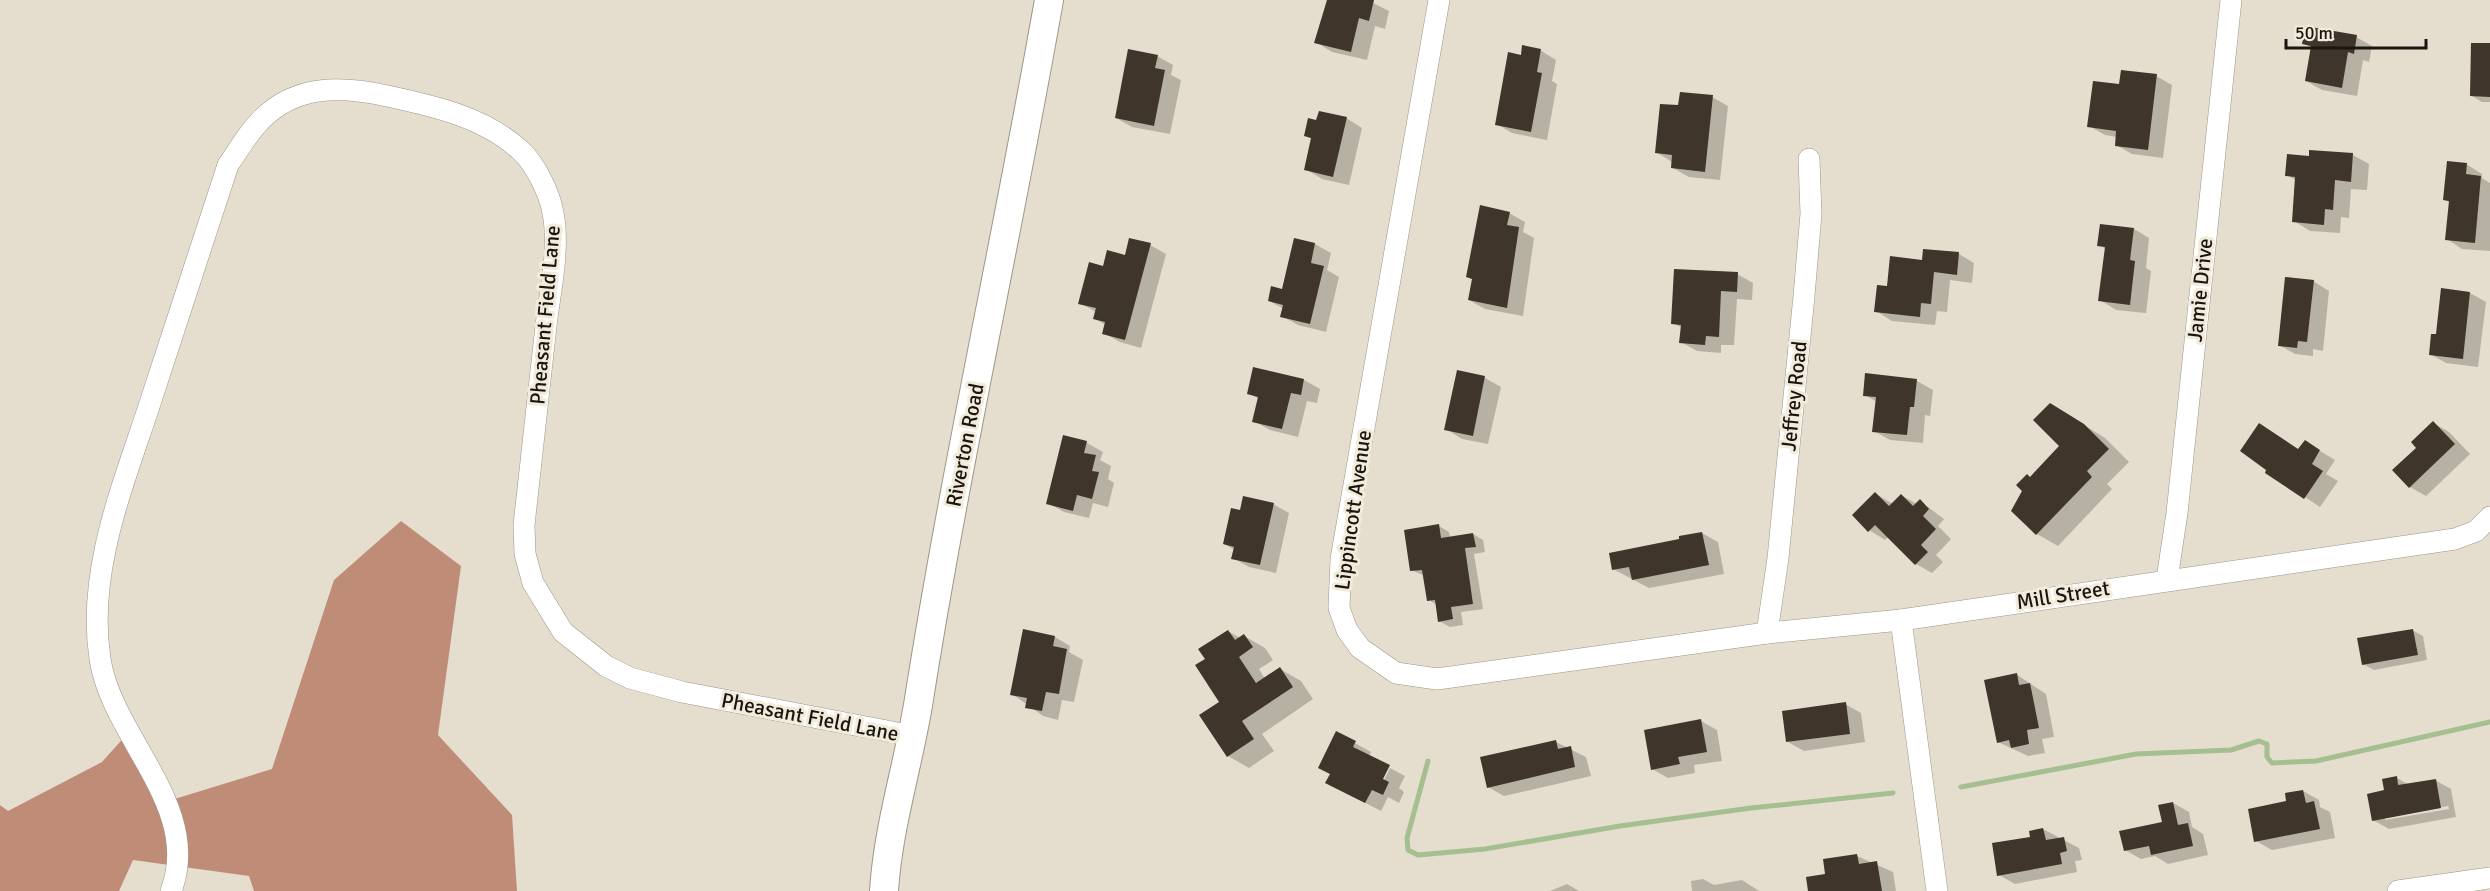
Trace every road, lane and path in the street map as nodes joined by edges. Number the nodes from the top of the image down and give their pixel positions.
1 (1049, 0) edge
2 (1439, 0) edge
3 (2230, 0) edge
4 (1809, 159) dead end
5 (2490, 518) edge
6 (2167, 579) junction
7 (1901, 620) junction
8 (1767, 633) junction
9 (913, 736) junction
10 (2490, 878) edge
11 (171, 891) edge
12 (884, 891) edge
13 (1937, 891) edge
14 (2398, 891) edge

1 - 9 main road, Riverton Road
2 - 8 street, Lippincott Avenue
3 - 6 street, Jamie Drive
4 - 8 street, Jeffrey Road
5 - 6 street, Mill Street
6 - 7 street, Mill Street
7 - 8 street, Lippincott Avenue
7 - 13 street
9 - 11 street, Pheasant Field Lane
9 - 12 main road, Riverton Road
10 - 14 street

